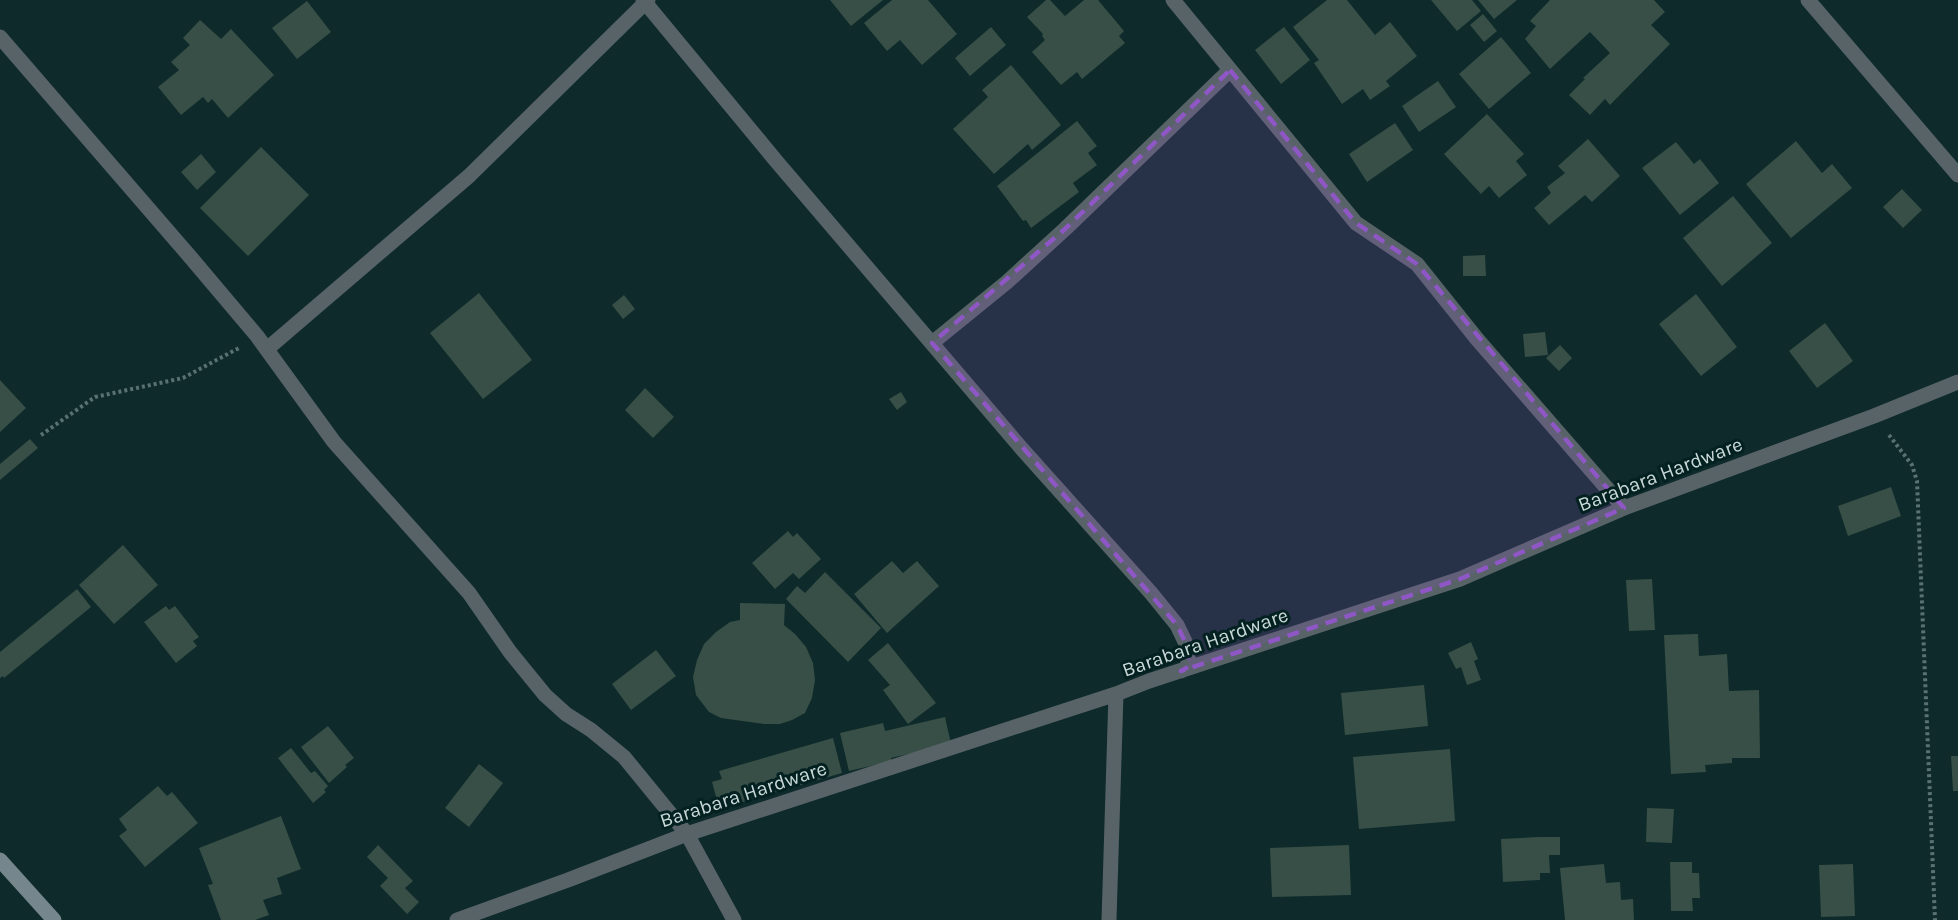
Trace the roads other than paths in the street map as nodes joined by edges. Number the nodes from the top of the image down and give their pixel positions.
1 (1173, 0) edge
2 (1808, 0) edge
3 (645, 1) edge
4 (0, 37) edge
5 (1230, 70) junction
6 (1958, 175) edge
7 (932, 343) junction
8 (267, 349) junction
9 (1958, 382) edge
10 (1624, 508) junction
11 (1181, 671) junction
12 (1116, 694) junction
13 (687, 834) junction
14 (0, 860) edge
15 (54, 920) edge
16 (457, 920) edge
17 (734, 920) edge
18 (1109, 920) edge

1 - 5 street
2 - 6 street
3 - 7 street
3 - 8 street
4 - 8 street
5 - 7 street
5 - 10 street
7 - 11 street
8 - 13 street
9 - 10 street, Barabara Hardware
10 - 11 street, Barabara Hardware
11 - 12 street, Barabara Hardware
12 - 13 street, Barabara Hardware
12 - 18 street
13 - 16 street, Barabara Hardware
13 - 17 street
14 - 15 street

